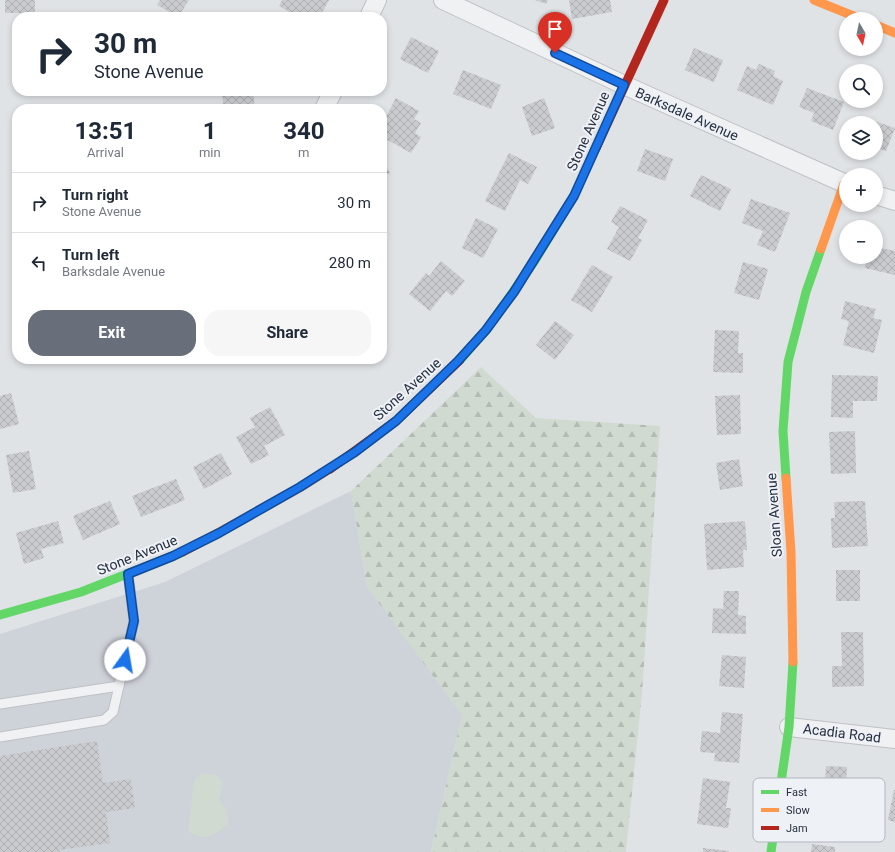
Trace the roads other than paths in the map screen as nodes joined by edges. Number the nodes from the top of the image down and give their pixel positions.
1 (377, 0) edge
2 (443, 0) edge
3 (664, 0) edge
4 (814, 0) edge
5 (371, 12) edge
6 (844, 12) edge
7 (883, 28) edge
8 (895, 33) edge
9 (624, 85) junction
10 (839, 181) edge
11 (883, 197) edge
12 (839, 201) edge
13 (895, 201) edge
14 (128, 574) junction
15 (0, 614) edge
16 (119, 686) junction
17 (0, 704) edge
18 (788, 727) junction
19 (0, 737) edge
20 (895, 739) edge
21 (781, 778) edge
22 (772, 842) edge
23 (771, 852) edge

1 - 5 street
2 - 9 street, Barksdale Avenue
3 - 9 street, Stone Avenue
4 - 6 street
7 - 8 street
9 - 10 street, Barksdale Avenue
9 - 14 street, Stone Avenue
11 - 13 street
12 - 18 street, Sloan Avenue
14 - 15 street, Stone Avenue
14 - 16 lane
16 - 17 lane
16 - 19 lane
18 - 20 street, Acadia Road
18 - 21 street, Sloan Avenue
22 - 23 street, Sloan Avenue

